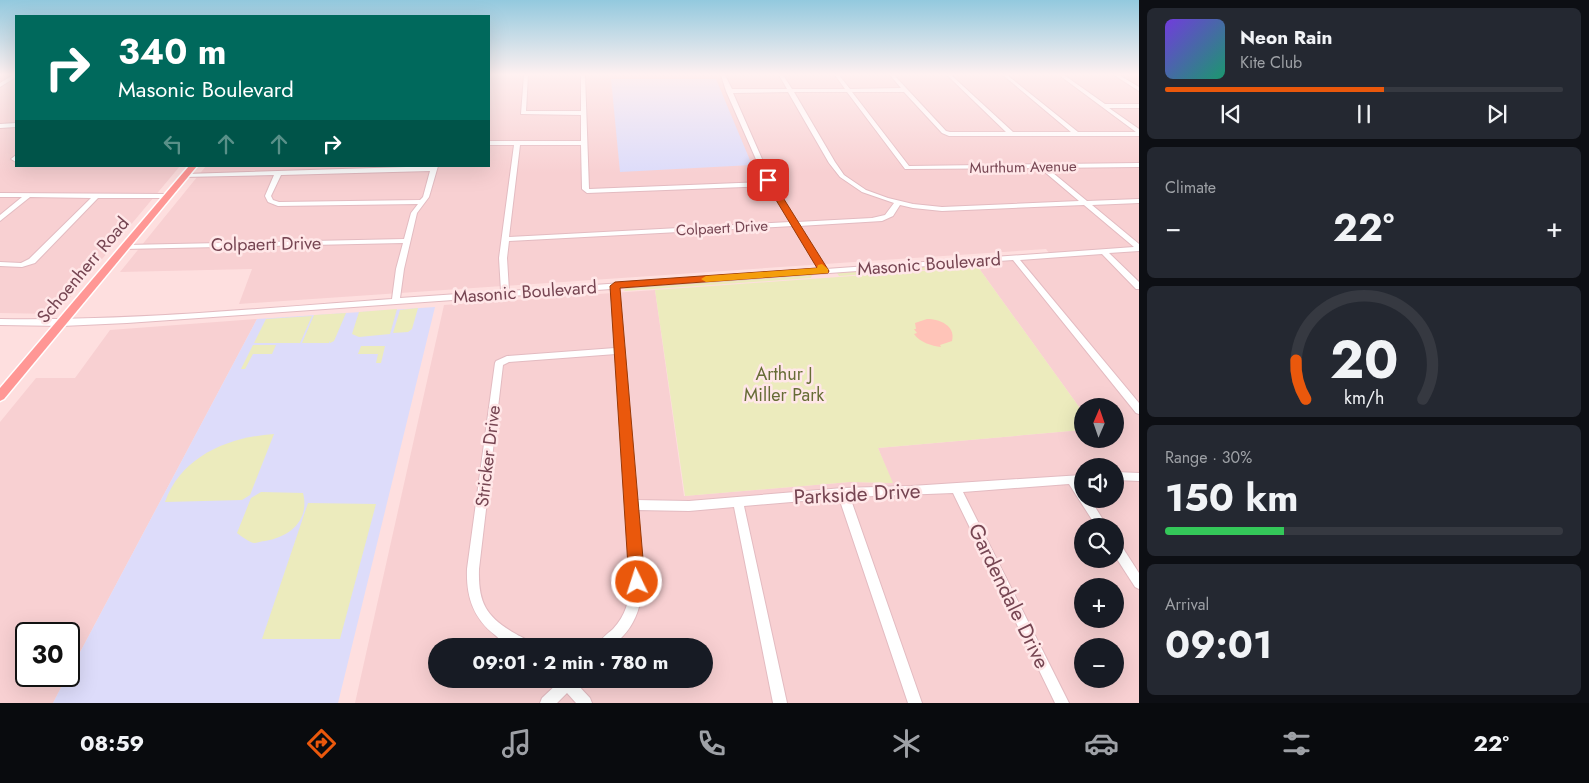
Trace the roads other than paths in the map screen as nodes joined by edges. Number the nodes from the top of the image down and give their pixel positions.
1 (523, 108) edge
2 (583, 108) edge
3 (738, 108) edge
4 (800, 108) edge
5 (862, 108) edge
6 (923, 108) edge
7 (983, 108) edge
8 (1046, 108) edge
9 (1106, 108) edge
10 (583, 113) junction
11 (15, 125) edge
12 (0, 126) edge
13 (1139, 133) edge
14 (947, 134) joint
15 (1011, 134) junction
16 (1077, 134) junction
17 (490, 143) edge
18 (517, 143) junction
19 (584, 143) junction
20 (1139, 165) edge
21 (1042, 166) junction
22 (192, 167) edge
23 (435, 167) edge
24 (279, 172) junction
25 (185, 176) junction
26 (770, 184) junction
27 (587, 191) joint
28 (0, 195) edge
29 (27, 196) junction
30 (96, 196) junction
31 (168, 196) junction
32 (1139, 201) edge
33 (422, 202) junction
34 (897, 202) junction
35 (1085, 203) junction
36 (0, 219) edge
37 (794, 224) junction
38 (506, 239) junction
39 (407, 240) junction
40 (126, 247) junction
41 (1139, 249) edge
42 (1104, 252) junction
43 (1015, 258) junction
44 (0, 264) edge
45 (824, 271) junction
46 (615, 286) junction
47 (1139, 287) edge
48 (505, 292) junction
49 (396, 300) junction
50 (0, 322) edge
51 (62, 323) junction
52 (620, 351) junction
53 (0, 396) edge
54 (1139, 410) edge
55 (1124, 476) edge
56 (1139, 477) edge
57 (1074, 480) edge
58 (956, 488) junction
59 (843, 493) junction
60 (738, 502) junction
61 (632, 505) junction
62 (1124, 560) edge
63 (1139, 583) edge
64 (511, 638) edge
65 (612, 638) edge
66 (561, 688) edge
67 (574, 688) edge
68 (547, 703) edge
69 (585, 703) edge
70 (780, 703) edge
71 (915, 703) edge
72 (1062, 703) edge

1 - 10 street
2 - 10 street
3 - 26 street
4 - 34 street
5 - 21 street, Murthum Avenue
6 - 14 street
7 - 15 street
8 - 16 street
9 - 13 street
10 - 19 street
11 - 12 street
13 - 16 street
14 - 15 street
15 - 16 street
17 - 18 street
18 - 19 street
18 - 38 street
19 - 27 street
20 - 21 street, Murthum Avenue
21 - 35 street
22 - 25 main road, Schoenherr Road
23 - 24 street
23 - 33 street
24 - 25 street
24 - 33 street
25 - 31 main road, Schoenherr Road
26 - 27 street
26 - 37 street
28 - 29 street
29 - 30 street
29 - 36 street
30 - 31 street
30 - 44 street
31 - 40 main road, Schoenherr Road
32 - 35 street
33 - 39 street
34 - 35 street
34 - 37 street, Colpaert Drive
35 - 41 street
37 - 38 street, Colpaert Drive
37 - 45 street
38 - 48 street
39 - 40 street, Colpaert Drive
39 - 49 street
40 - 51 main road, Schoenherr Road
41 - 42 street, Masonic Boulevard
42 - 43 street, Masonic Boulevard
42 - 47 street
43 - 45 street, Masonic Boulevard
43 - 54 street
45 - 46 street, Masonic Boulevard
46 - 48 street, Masonic Boulevard
46 - 52 street
48 - 49 street, Masonic Boulevard
49 - 51 street, Masonic Boulevard
50 - 51 street, Masonic Boulevard
51 - 53 main road, Schoenherr Road
52 - 61 street
52 - 64 street, Stricker Drive
55 - 56 street
57 - 58 street, Parkside Drive
58 - 59 street, Parkside Drive
58 - 72 street, Gardendale Drive
59 - 60 street, Parkside Drive
59 - 71 street
60 - 61 street, Parkside Drive
60 - 70 street
61 - 65 street
62 - 63 street
66 - 68 street
67 - 69 street

